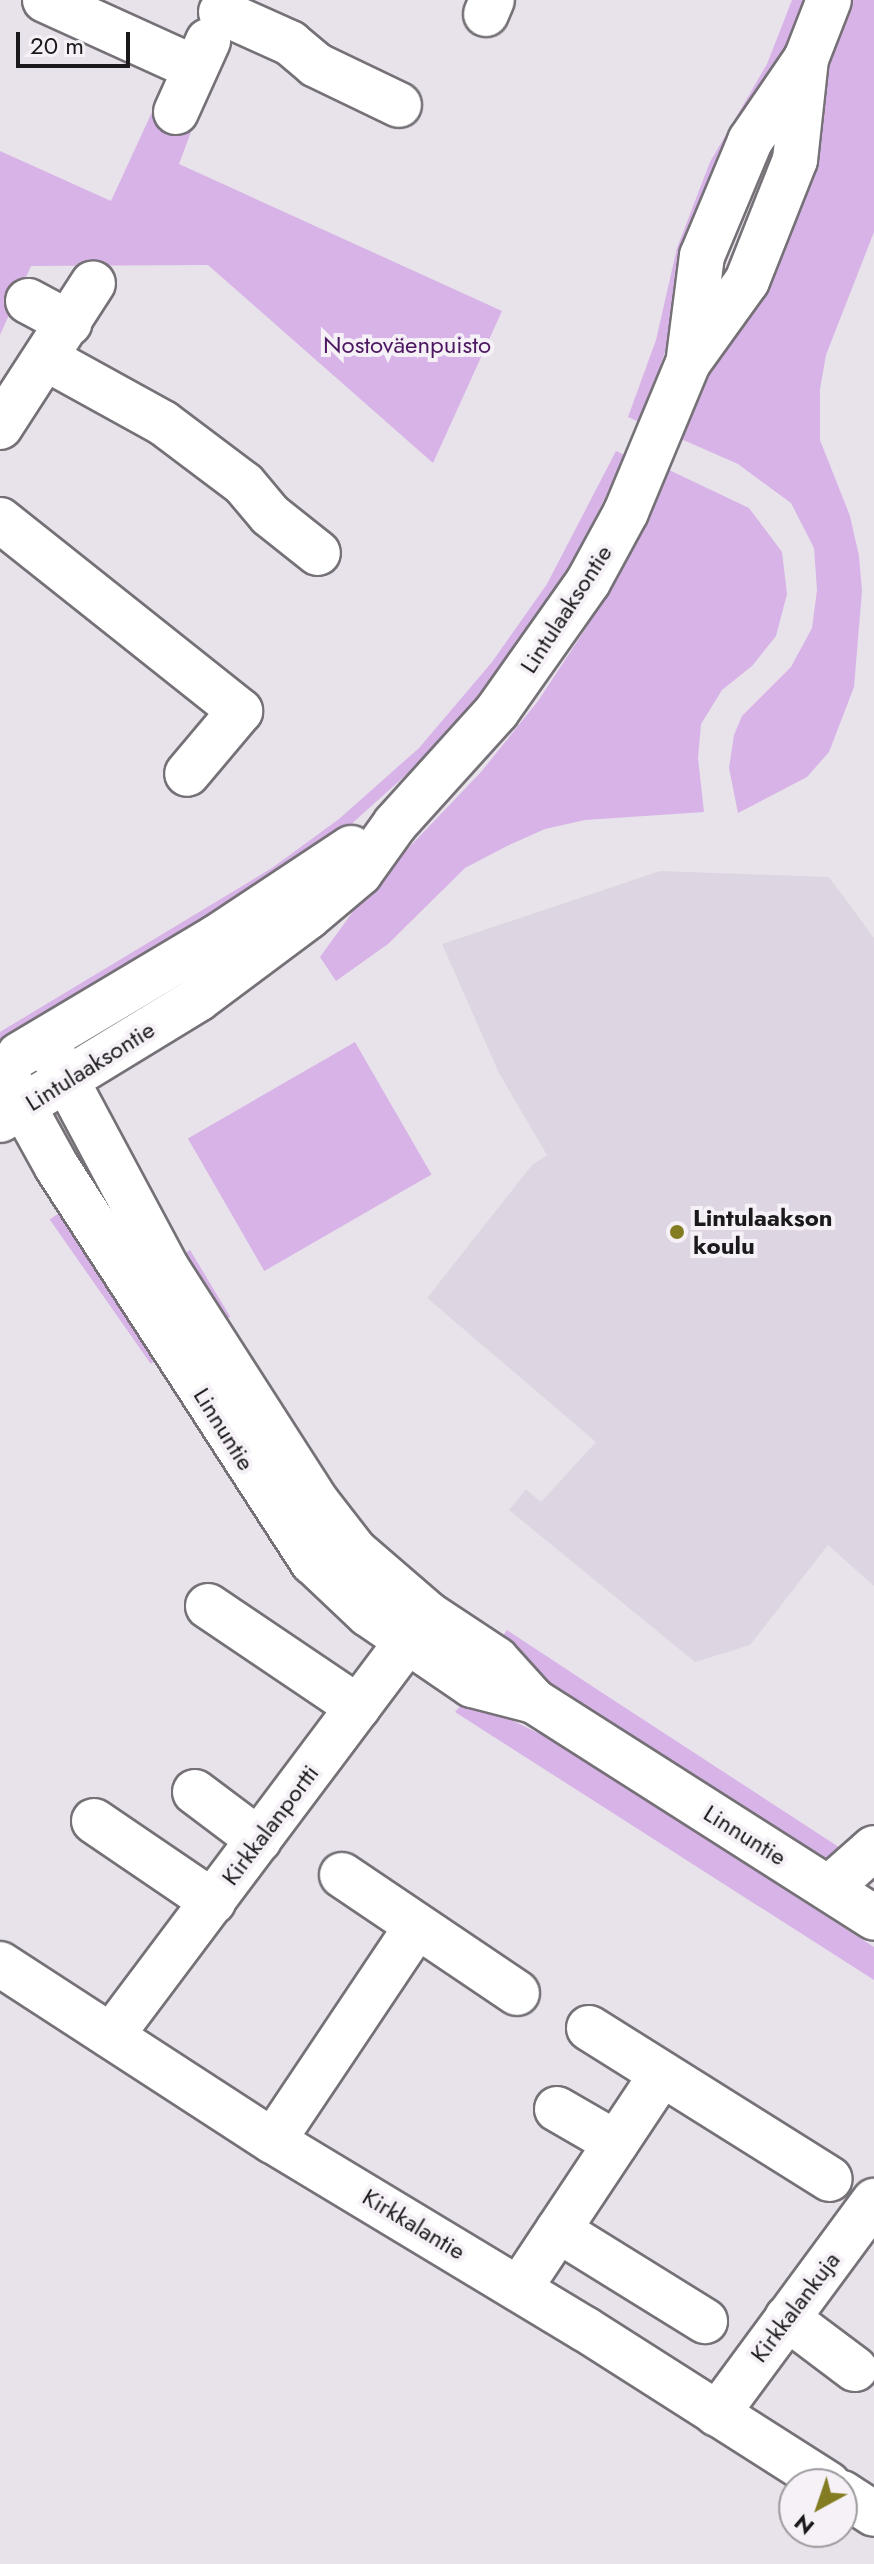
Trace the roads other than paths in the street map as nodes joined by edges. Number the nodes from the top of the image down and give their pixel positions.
1 (45, 0) edge
2 (829, 0) edge
3 (224, 6) edge
4 (195, 68) junction
5 (399, 105) dead end
6 (176, 112) dead end
7 (93, 283) dead end
8 (28, 301) dead end
9 (58, 341) junction
10 (0, 427) edge
11 (0, 520) edge
12 (318, 553) dead end
13 (187, 774) dead end
14 (395, 824) junction
15 (45, 1040) junction
16 (0, 1066) edge
17 (69, 1081) junction
18 (12, 1114) edge
19 (208, 1606) dead end
20 (417, 1628) junction
21 (358, 1707) junction
22 (195, 1792) dead end
23 (94, 1821) dead end
24 (259, 1840) junction
25 (874, 1848) edge
26 (342, 1875) dead end
27 (829, 1888) junction
28 (213, 1902) junction
29 (874, 1918) edge
30 (415, 1929) junction
31 (0, 1964) edge
32 (517, 1993) dead end
33 (589, 2028) dead end
34 (111, 2036) junction
35 (662, 2074) junction
36 (557, 2109) dead end
37 (273, 2141) junction
38 (616, 2143) junction
39 (830, 2179) dead end
40 (867, 2225) edge
41 (558, 2230) junction
42 (519, 2289) junction
43 (787, 2318) junction
44 (705, 2321) dead end
45 (855, 2369) dead end
46 (717, 2414) junction
47 (803, 2468) edge

1 - 4 street
2 - 14 street, Lintulaaksontie
3 - 4 street
3 - 5 street
4 - 6 street
7 - 9 street
8 - 9 street
9 - 10 street
9 - 12 street
11 - 13 street
14 - 15 street, Lintulaaksontie
14 - 17 street, Lintulaaksontie
15 - 16 street, Lintulaaksontie
15 - 17 street, Linnuntie
16 - 18 street, Linnuntie
17 - 18 street, Lintulaaksontie
17 - 20 street, Linnuntie
18 - 20 street, Linnuntie
19 - 21 street
20 - 21 street, Kirkkalanportti
20 - 27 street, Linnuntie
21 - 24 street, Kirkkalanportti
22 - 24 street
23 - 28 street
24 - 28 street, Kirkkalanportti
25 - 27 street
26 - 30 street
27 - 29 street, Linnuntie
28 - 34 street, Kirkkalanportti
30 - 32 street
30 - 37 street
31 - 34 street, Kirkkalantie
33 - 35 street
34 - 37 street, Kirkkalantie
35 - 38 street
35 - 39 street
36 - 38 street
37 - 42 street, Kirkkalantie
38 - 41 street
40 - 43 street, Kirkkalankuja
41 - 42 street
41 - 44 street
42 - 46 street, Kirkkalantie
43 - 45 street
43 - 46 street, Kirkkalankuja
46 - 47 street, Kirkkalantie

